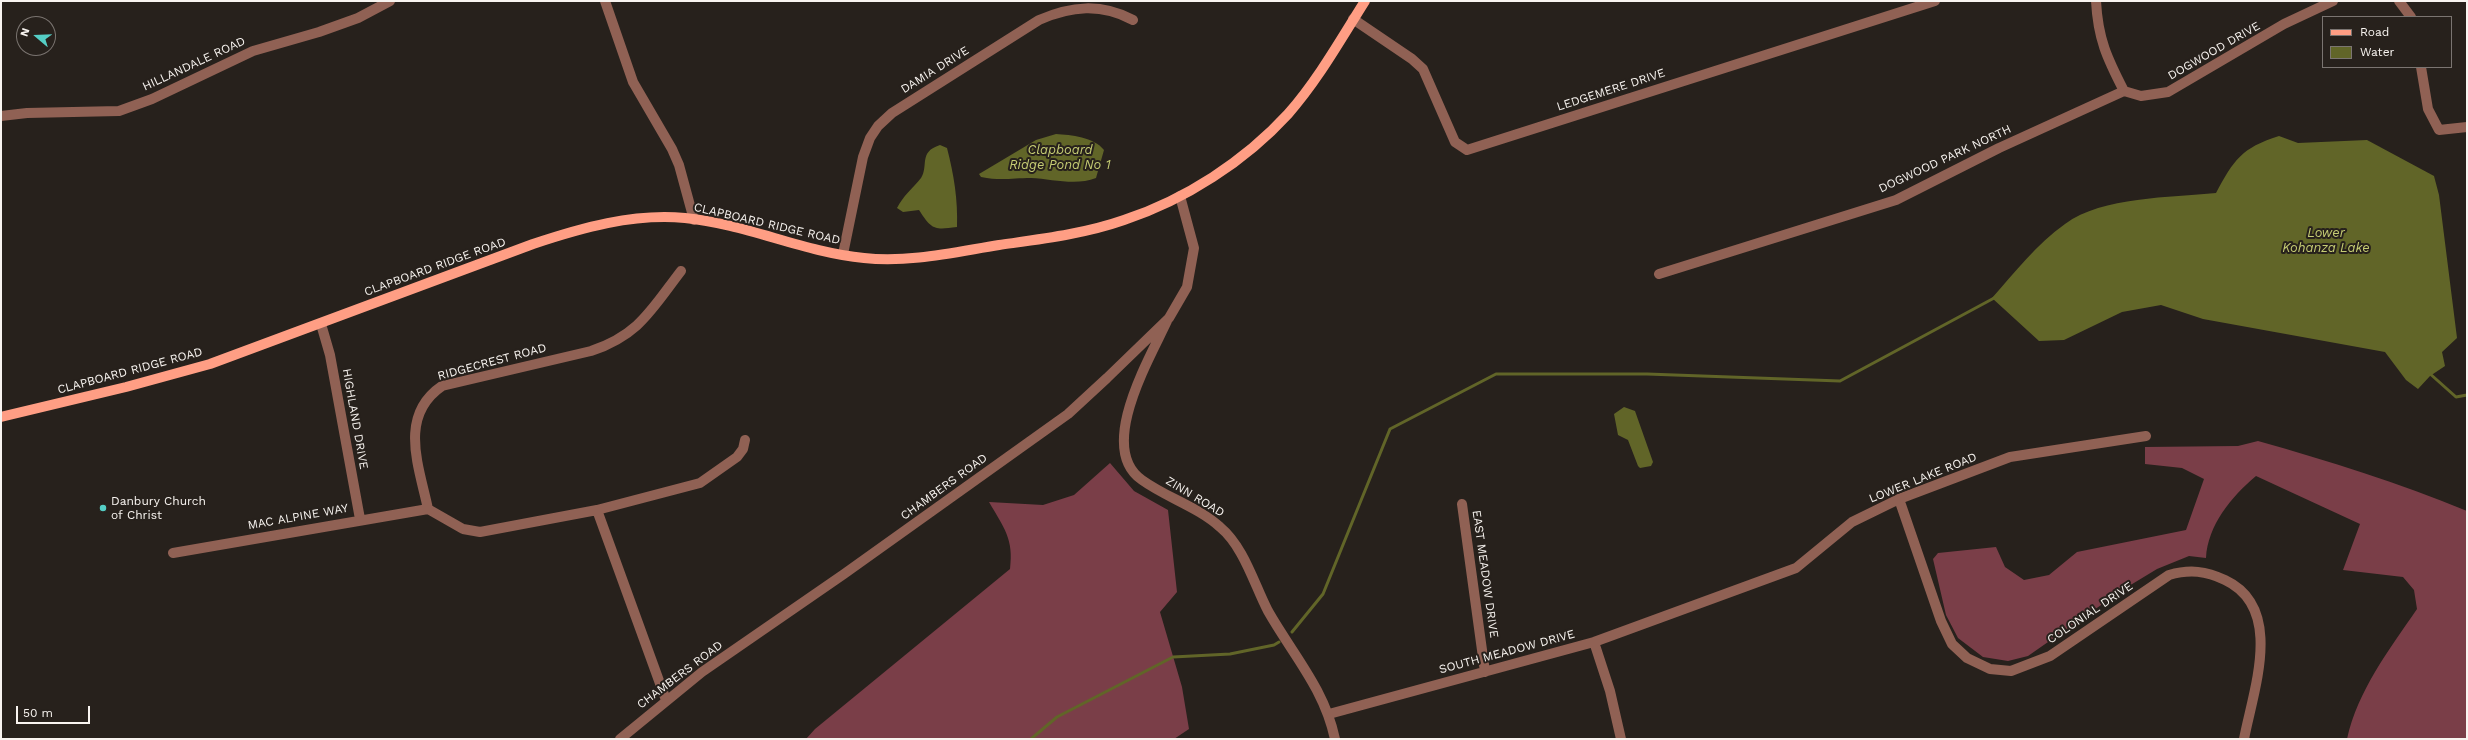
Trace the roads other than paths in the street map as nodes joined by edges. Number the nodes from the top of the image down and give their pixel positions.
1 (390, 1) edge
2 (606, 1) edge
3 (1365, 1) edge
4 (1934, 1) edge
5 (2096, 1) edge
6 (2333, 1) edge
7 (2399, 1) edge
8 (2410, 16) edge
9 (1353, 19) junction
10 (1133, 20) dead end
11 (2421, 68) edge
12 (2124, 91) junction
13 (1, 116) edge
14 (2467, 127) edge
15 (1180, 196) junction
16 (694, 220) junction
17 (842, 254) junction
18 (681, 271) dead end
19 (1659, 274) dead end
20 (1169, 318) junction
21 (321, 324) junction
22 (1, 417) edge
23 (2146, 436) dead end
24 (745, 440) dead end
25 (1899, 498) junction
26 (1462, 504) dead end
27 (428, 509) junction
28 (597, 510) junction
29 (360, 519) junction
30 (174, 553) dead end
31 (1594, 642) junction
32 (1485, 672) junction
33 (666, 700) junction
34 (1329, 714) junction
35 (620, 739) edge
36 (1335, 739) edge
37 (1621, 739) edge
38 (2244, 739) edge

1 - 13 street, HILLANDALE ROAD
2 - 16 street
3 - 9 main road, CLAPBOARD RIDGE ROAD
4 - 9 street, LEDGEMERE DRIVE
5 - 12 street
6 - 12 street, DOGWOOD DRIVE
7 - 8 street
9 - 15 main road, CLAPBOARD RIDGE ROAD
10 - 17 street, DAMIA DRIVE
11 - 14 street
12 - 19 street, DOGWOOD PARK NORTH
15 - 17 main road, CLAPBOARD RIDGE ROAD
15 - 20 street, CHAMBERS ROAD
16 - 17 main road, CLAPBOARD RIDGE ROAD
16 - 21 main road, CLAPBOARD RIDGE ROAD
18 - 27 street, RIDGECREST ROAD
20 - 33 street, CHAMBERS ROAD
20 - 34 street, ZINN ROAD
21 - 22 main road, CLAPBOARD RIDGE ROAD
21 - 29 street, HIGHLAND DRIVE
23 - 25 street, LOWER LAKE ROAD
24 - 28 street
25 - 31 street, LOWER LAKE ROAD
25 - 38 street, COLONIAL DRIVE
26 - 32 street, EAST MEADOW DRIVE
27 - 28 street
27 - 29 street, MAC ALPINE WAY
28 - 33 street
29 - 30 street, MAC ALPINE WAY
31 - 32 street, SOUTH MEADOW DRIVE
31 - 37 street, SOUTH MEADOW DRIVE
32 - 34 street, SOUTH MEADOW DRIVE
33 - 35 street, CHAMBERS ROAD
34 - 36 street, ZINN ROAD

